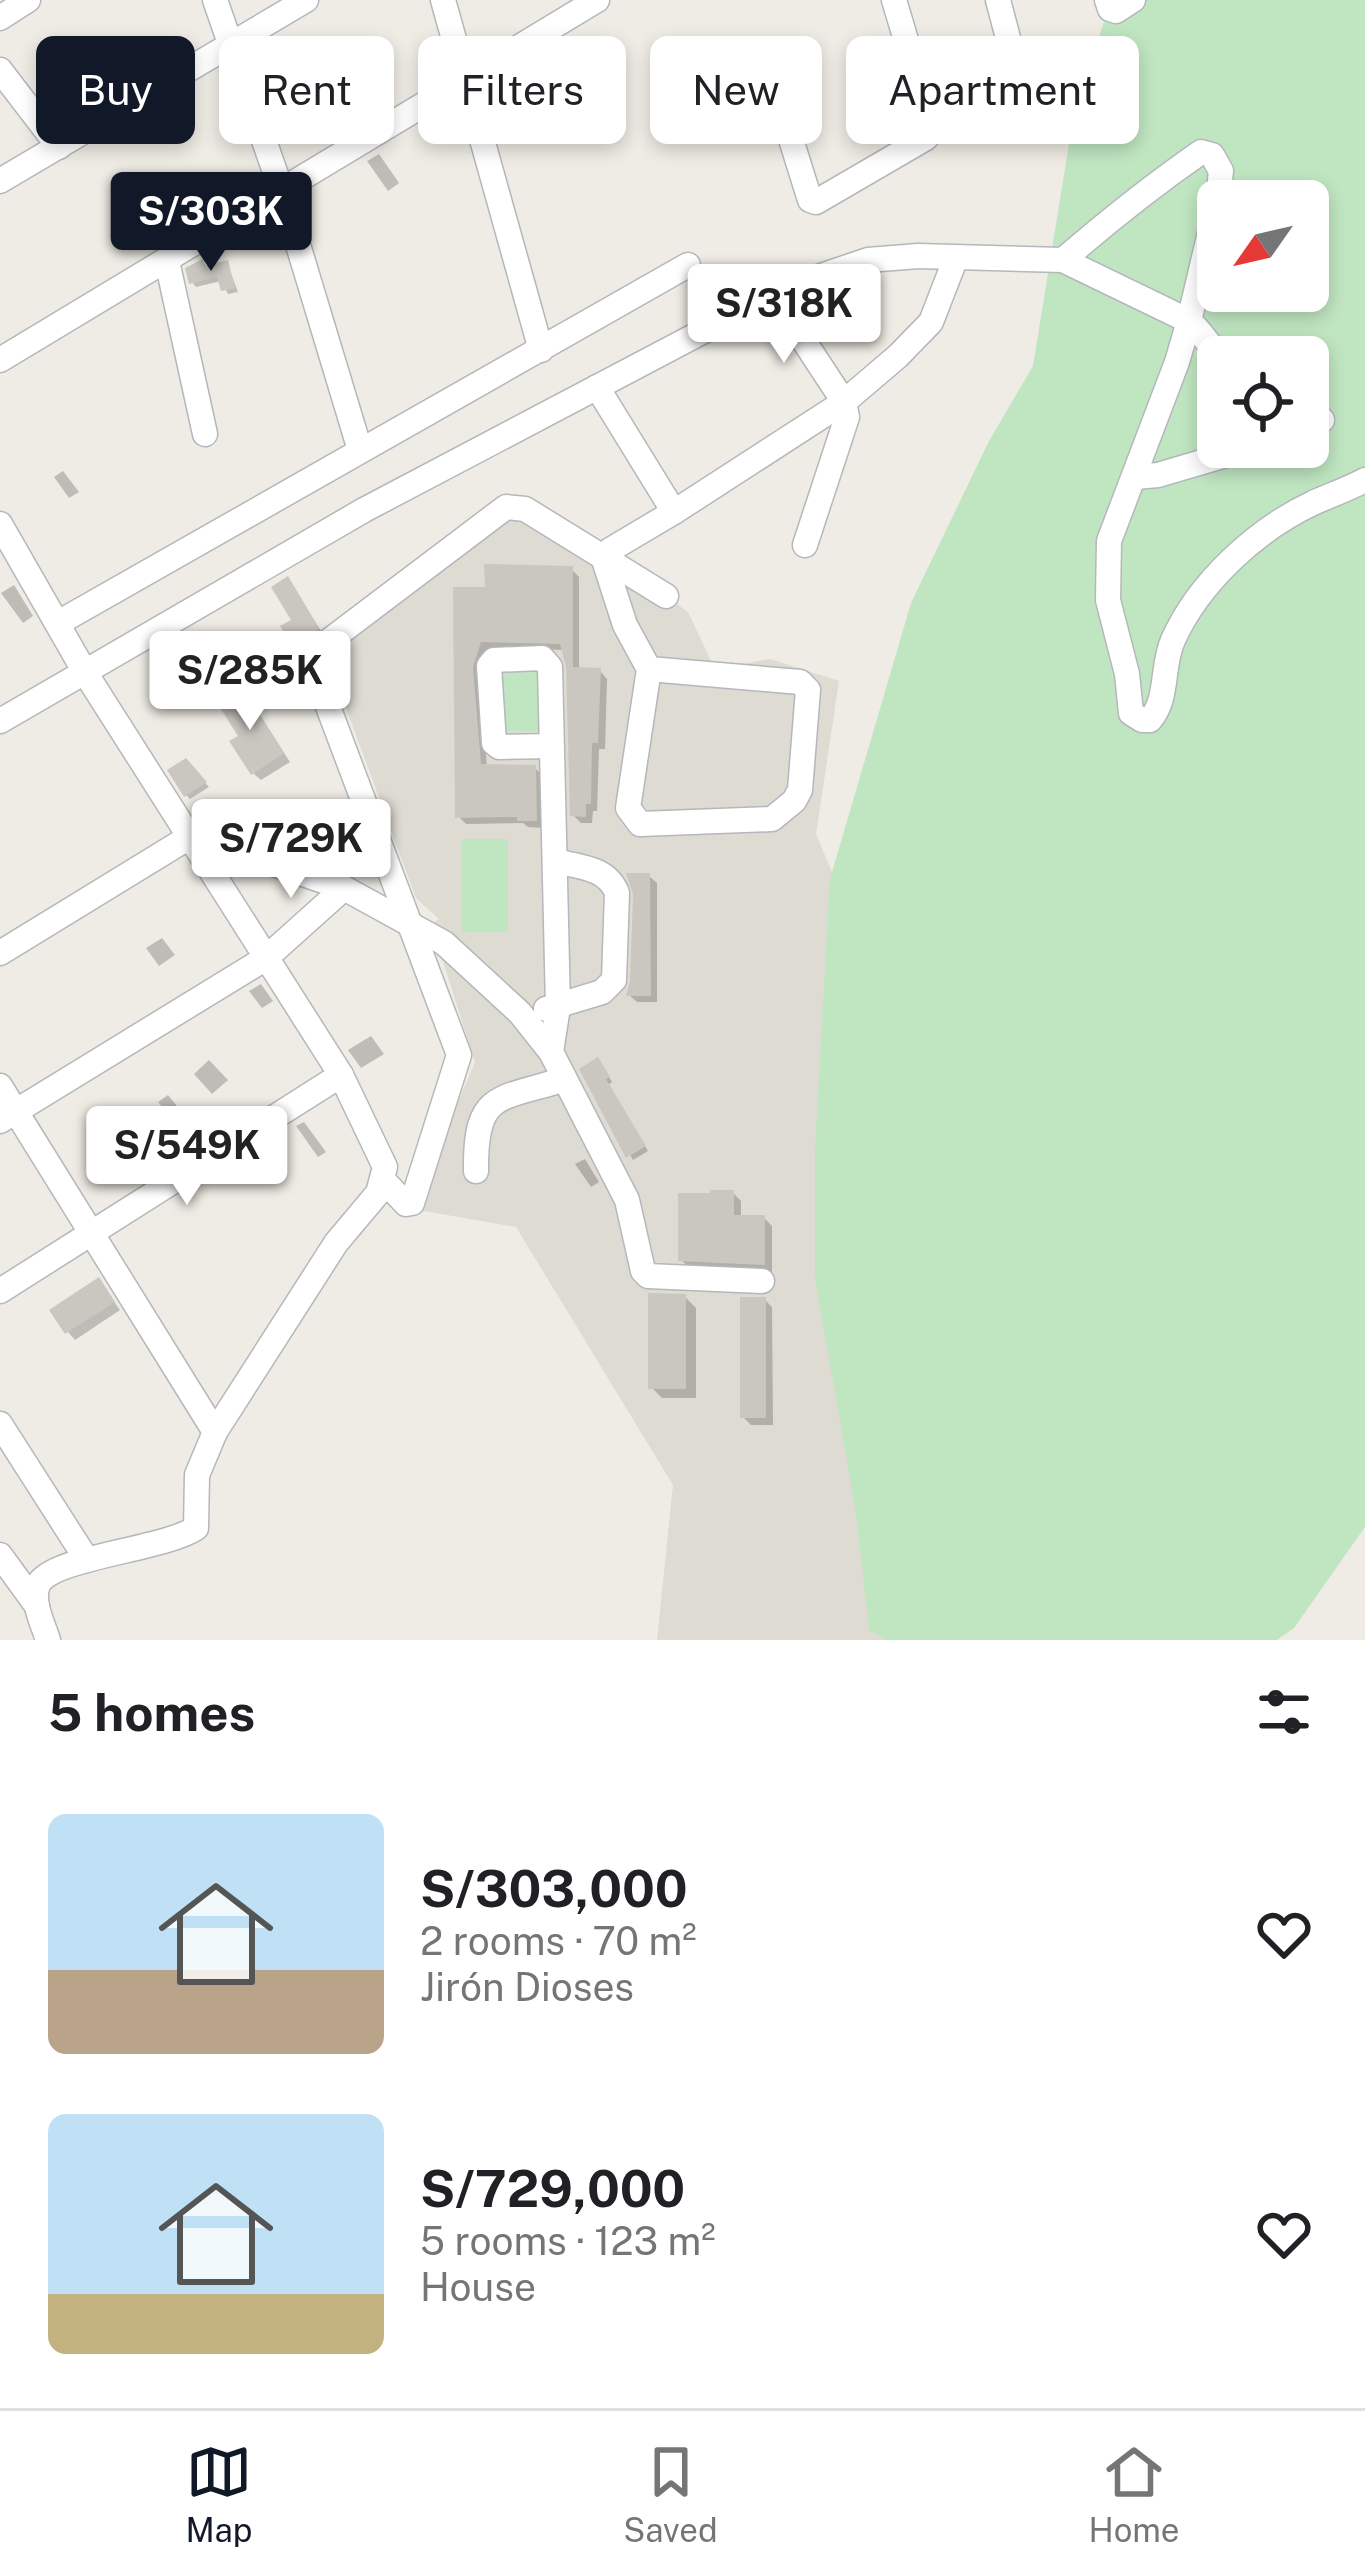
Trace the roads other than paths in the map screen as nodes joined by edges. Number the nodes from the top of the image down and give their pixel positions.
1 (28, 0) edge
2 (215, 0) edge
3 (306, 0) edge
4 (443, 0) edge
5 (596, 0) edge
6 (894, 0) edge
7 (998, 0) edge
8 (1107, 0) edge
9 (1133, 0) edge
10 (0, 18) edge
11 (227, 36) edge
12 (245, 36) edge
13 (453, 36) edge
14 (537, 36) edge
15 (1007, 36) edge
16 (219, 52) edge
17 (0, 70) edge
18 (418, 109) edge
19 (265, 144) edge
20 (483, 144) edge
21 (792, 144) edge
22 (59, 147) junction
23 (0, 181) edge
24 (282, 192) junction
25 (955, 260) junction
26 (1063, 260) junction
27 (167, 261) junction
28 (688, 265) dead end
29 (775, 298) junction
30 (1189, 321) junction
31 (1205, 336) edge
32 (541, 350) junction
33 (1197, 357) edge
34 (0, 360) edge
35 (1178, 362) junction
36 (597, 387) junction
37 (844, 402) junction
38 (205, 434) dead end
39 (360, 450) junction
40 (1197, 464) edge
41 (1135, 477) junction
42 (1365, 480) edge
43 (674, 512) junction
44 (0, 524) edge
45 (805, 545) dead end
46 (604, 560) junction
47 (666, 596) dead end
48 (58, 623) junction
49 (649, 669) junction
50 (86, 674) junction
51 (0, 721) edge
52 (552, 746) dead end
53 (191, 836) junction
54 (555, 861) junction
55 (344, 888) junction
56 (409, 924) junction
57 (0, 952) edge
58 (266, 958) junction
59 (558, 1007) junction
60 (520, 1013) junction
61 (551, 1052) junction
62 (341, 1075) junction
63 (562, 1080) junction
64 (0, 1086) edge
65 (8, 1116) edge
66 (476, 1171) dead end
67 (384, 1181) junction
68 (89, 1234) junction
69 (763, 1281) dead end
70 (0, 1291) edge
71 (0, 1424) edge
72 (215, 1432) junction
73 (0, 1555) edge
74 (87, 1560) junction
75 (37, 1606) junction
76 (48, 1640) edge

1 - 10 street
2 - 11 street
3 - 12 street
4 - 13 street
5 - 14 street
6 - 21 street
7 - 15 street
8 - 9 street
16 - 22 street
17 - 22 street
18 - 24 street
19 - 24 street
20 - 32 street
22 - 23 street
24 - 27 street
24 - 39 street
25 - 26 street
25 - 29 street
25 - 37 street
26 - 30 street
26 - 30 street
27 - 34 street
27 - 38 street
28 - 32 street
29 - 36 street
29 - 37 street
30 - 31 street
30 - 35 street
32 - 39 street
33 - 35 street
35 - 41 street
36 - 43 street
36 - 50 street
37 - 43 street
37 - 45 street
39 - 48 street
40 - 41 street
41 - 42 street
43 - 46 street
44 - 48 street
46 - 47 street
46 - 49 street
46 - 56 street
48 - 50 street
49 - 49 street
50 - 51 street
50 - 53 street
52 - 54 street
53 - 55 street
53 - 57 street
53 - 58 street
54 - 59 street
54 - 59 street
55 - 56 street
55 - 58 street
56 - 60 street
56 - 67 street
58 - 62 street
58 - 65 street
59 - 60 street
59 - 61 street
60 - 61 street
61 - 63 street
62 - 67 street
62 - 68 street
63 - 66 street
63 - 69 street
64 - 65 street
65 - 68 street
67 - 72 street
68 - 70 street
68 - 72 street
71 - 74 street
72 - 74 street
73 - 75 street
74 - 75 street
75 - 76 street

